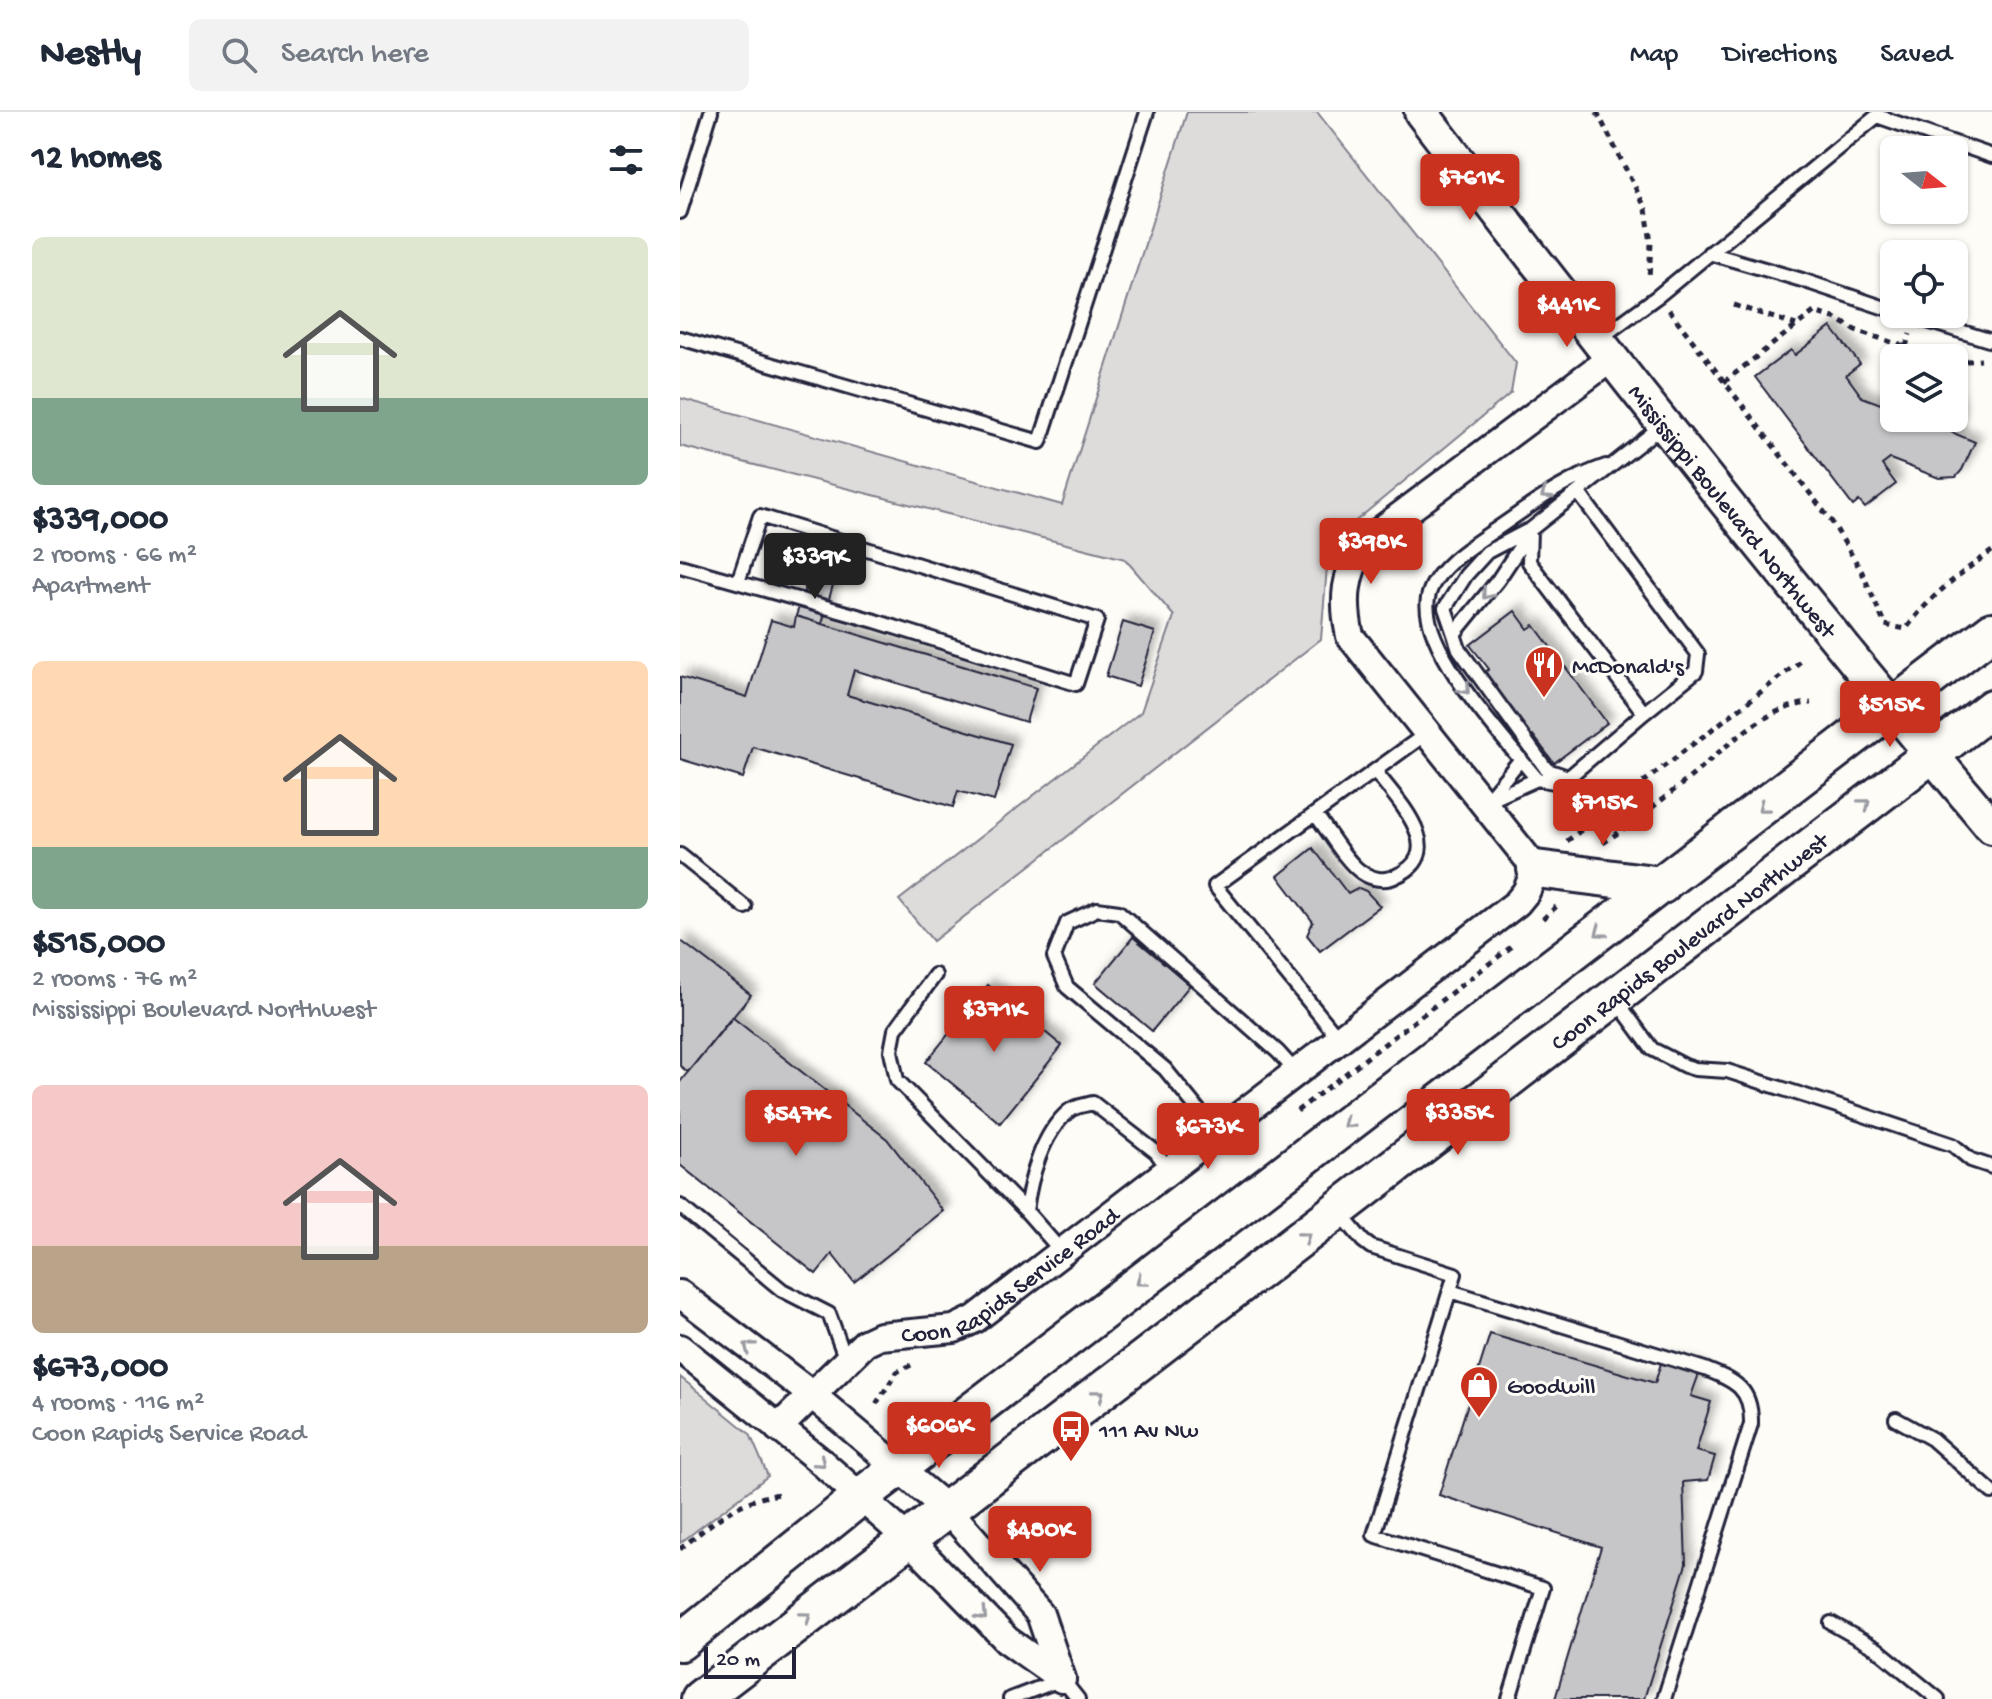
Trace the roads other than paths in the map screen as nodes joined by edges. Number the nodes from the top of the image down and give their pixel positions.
1 (711, 112) edge
2 (1147, 112) edge
3 (1421, 112) edge
4 (1992, 156) edge
5 (680, 212) edge
6 (1709, 253) junction
7 (1880, 306) edge
8 (1950, 328) edge
9 (680, 338) edge
10 (1992, 341) edge
11 (1603, 350) junction
12 (1663, 425) junction
13 (1617, 462) junction
14 (1578, 492) junction
15 (1530, 530) junction
16 (680, 566) edge
17 (738, 582) junction
18 (1992, 631) edge
19 (1454, 634) junction
20 (1891, 707) junction
21 (1992, 708) edge
22 (1644, 713) junction
23 (1427, 733) junction
24 (1931, 754) junction
25 (1521, 759) junction
26 (1375, 771) junction
27 (1569, 777) junction
28 (1537, 779) junction
29 (1484, 803) junction
30 (1315, 814) junction
31 (1992, 827) edge
32 (680, 855) edge
33 (1536, 869) junction
34 (1662, 885) junction
35 (745, 907) dead end
36 (935, 975) dead end
37 (1614, 998) junction
38 (1340, 1040) junction
39 (1297, 1073) junction
40 (1217, 1133) junction
41 (1992, 1167) edge
42 (1169, 1170) junction
43 (680, 1206) edge
44 (1026, 1211) junction
45 (1339, 1211) junction
46 (1062, 1252) junction
47 (1450, 1291) junction
48 (680, 1294) edge
49 (680, 1348) edge
50 (846, 1360) junction
51 (811, 1394) junction
52 (1896, 1419) dead end
53 (778, 1428) junction
54 (898, 1469) junction
55 (1992, 1492) edge
56 (859, 1498) junction
57 (948, 1510) junction
58 (908, 1539) junction
59 (1831, 1623) dead end
60 (680, 1642) edge
61 (1070, 1689) edge
62 (700, 1699) edge
63 (1010, 1699) edge
64 (1509, 1699) edge
65 (1664, 1699) edge
66 (1938, 1699) edge

1 - 5 lane
2 - 9 lane
3 - 11 street, Mississippi Boulevard Northwest
4 - 6 lane
6 - 7 lane
6 - 11 lane
8 - 10 lane
11 - 12 street, Mississippi Boulevard Northwest
11 - 23 street
12 - 13 lane
12 - 20 street, Mississippi Boulevard Northwest
13 - 14 lane
13 -> 25 lane
14 - 15 lane
14 - 22 lane
15 -> 19 lane
15 - 19 lane
15 - 22 lane
16 - 17 lane
17 - 17 lane
18 - 20 main road
19 - 27 lane
20 - 24 street, Mississippi Boulevard Northwest
20 -> 34 main road
21 - 24 main road, Coon Rapids Boulevard Northwest
22 - 27 lane
23 - 26 lane
23 - 29 street
24 - 31 street, Mississippi Boulevard Northwest
37 -> 24 main road, Coon Rapids Boulevard Northwest
25 - 28 lane
25 - 29 lane
26 - 30 lane
26 - 30 lane
27 - 28 lane
28 - 29 lane
29 - 33 street
30 - 38 lane
32 - 35 lane
33 - 34 main road
33 - 38 street, Coon Rapids Service Road
34 -> 54 main road
36 - 44 lane
37 - 41 lane
37 - 45 main road, Coon Rapids Boulevard Northwest
38 - 39 street, Coon Rapids Service Road
39 - 40 street, Coon Rapids Service Road
39 - 40 lane
40 - 42 street, Coon Rapids Service Road
42 - 44 lane
42 - 46 street, Coon Rapids Service Road
43 - 50 lane
44 - 46 lane
45 - 47 lane
57 -> 45 main road, Coon Rapids Boulevard Northwest
46 - 50 street, Coon Rapids Service Road
47 - 64 lane
47 - 65 lane
51 -> 48 street
49 - 53 street
50 - 51 street, Coon Rapids Service Road
51 - 53 street, Coon Rapids Service Road
51 - 54 street
52 - 55 lane
53 -> 56 street
54 - 56 main road
54 - 57 street
56 - 58 street
56 - 60 main road
57 - 58 main road, Coon Rapids Boulevard Northwest
57 - 61 street
58 -> 61 street
62 -> 58 main road, Coon Rapids Boulevard Northwest
59 - 66 lane
61 - 63 lane

